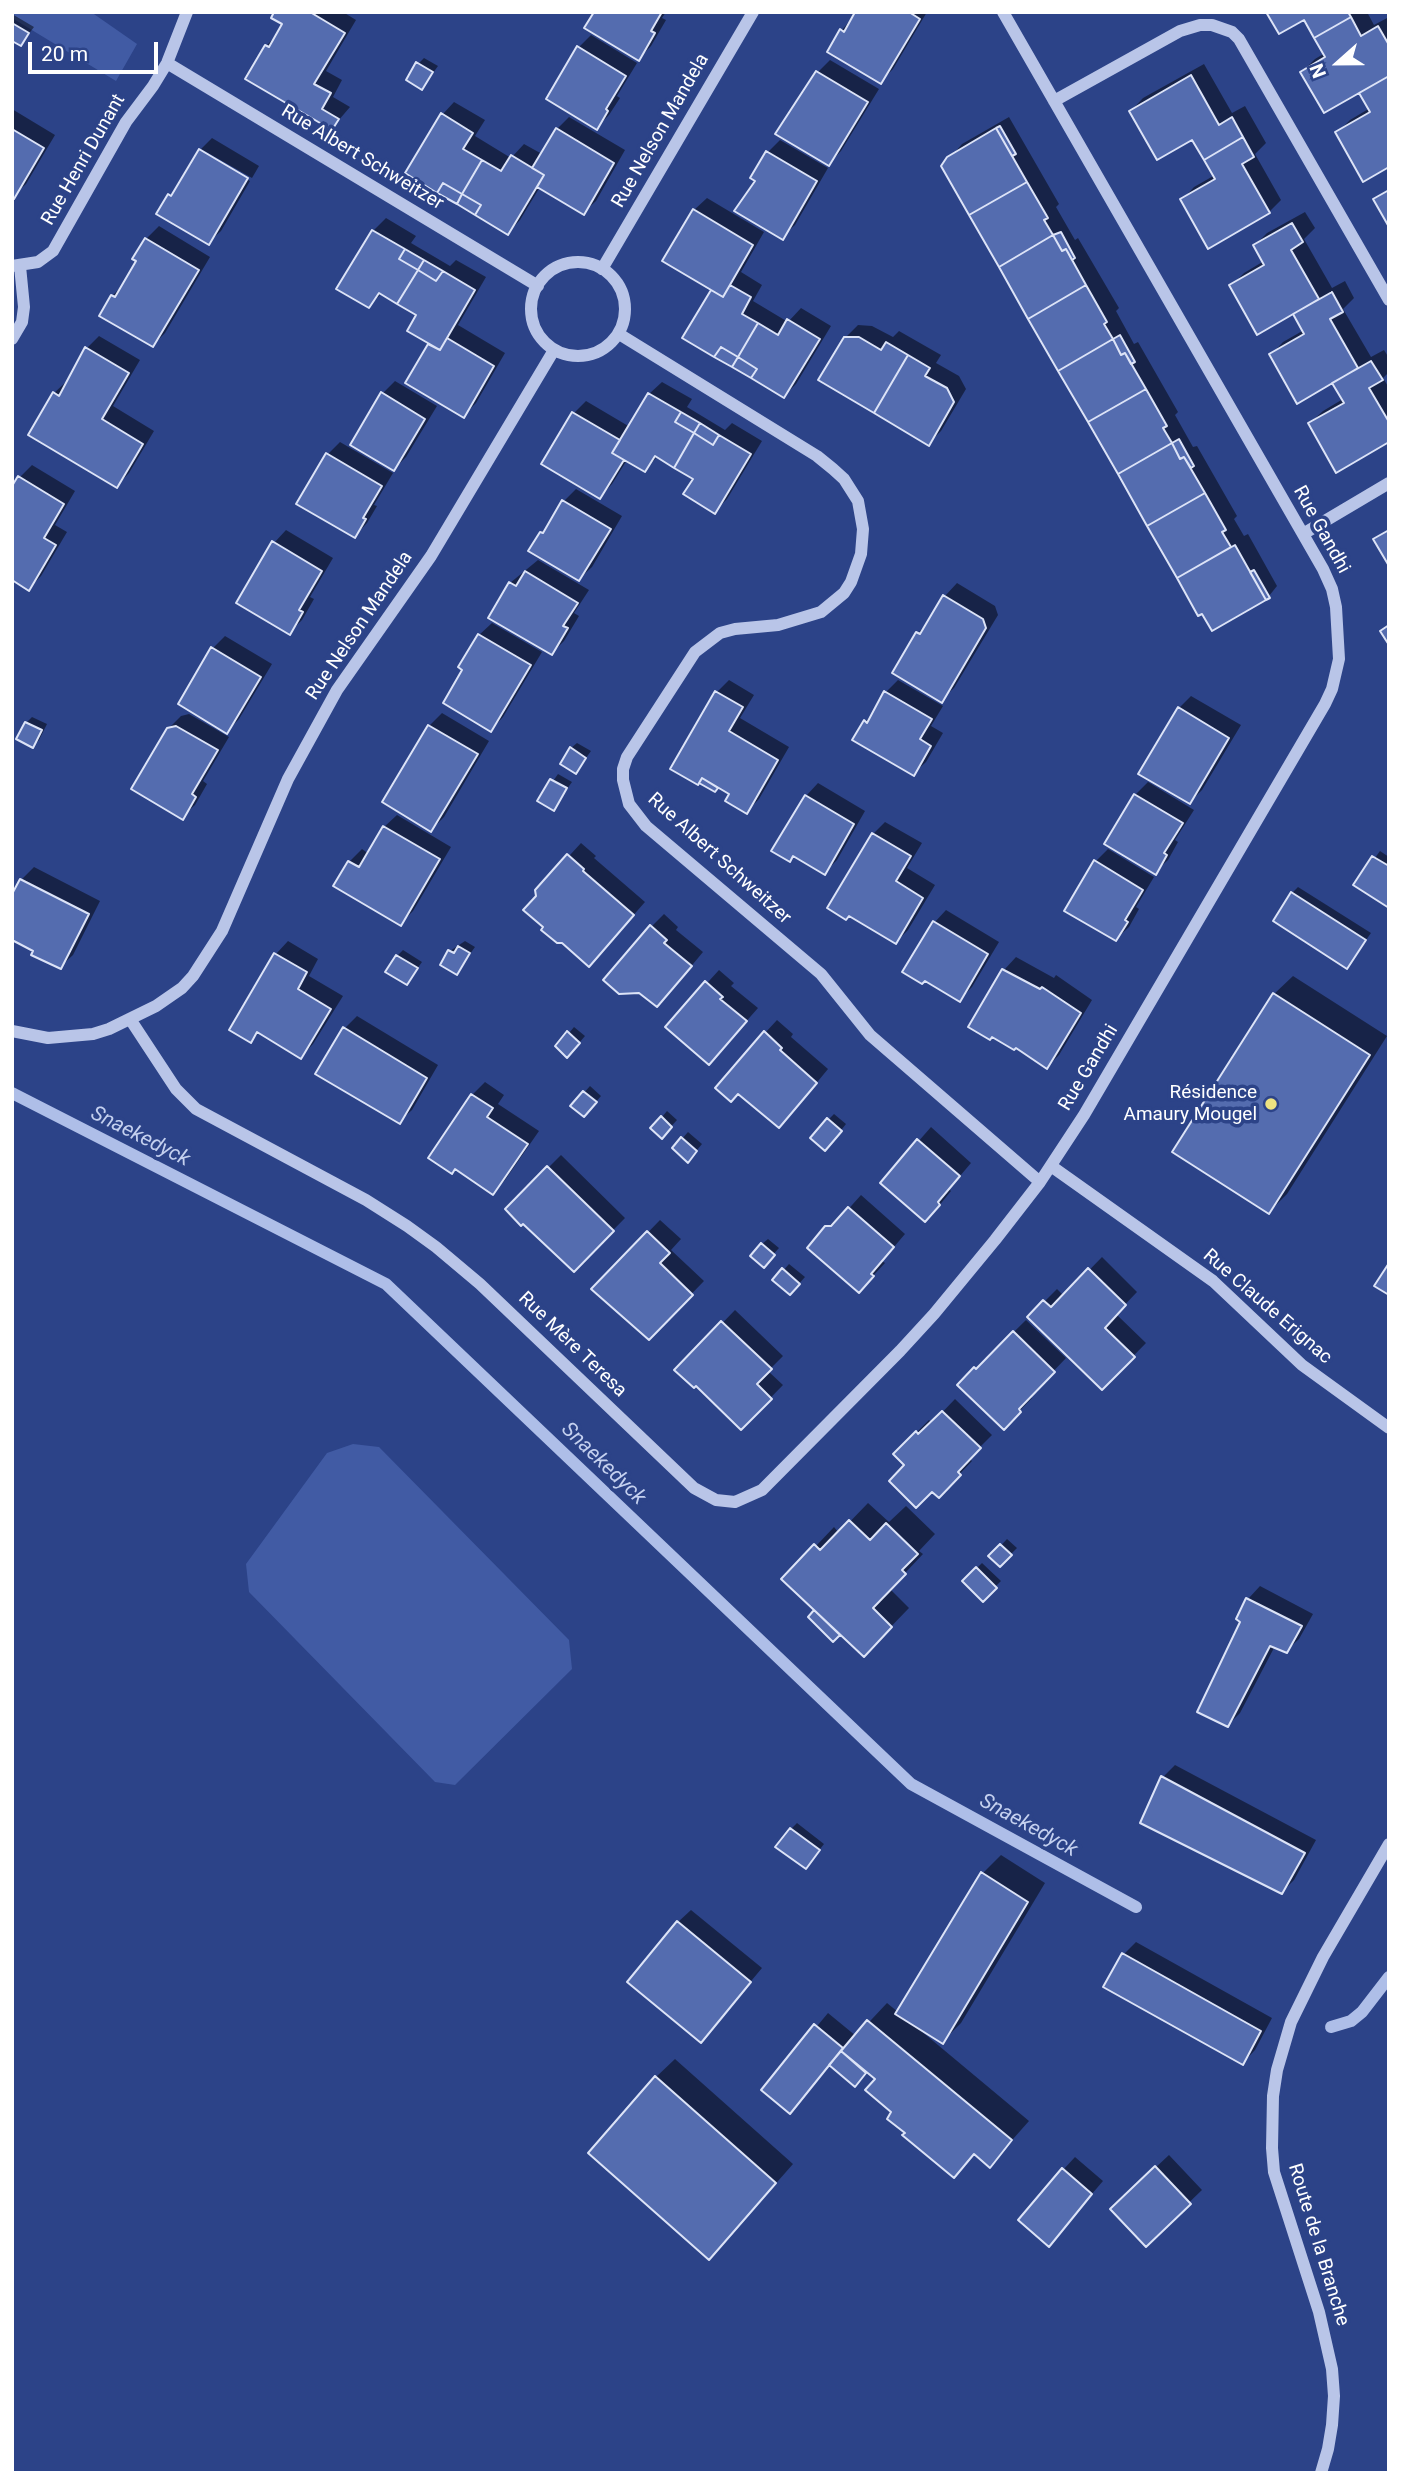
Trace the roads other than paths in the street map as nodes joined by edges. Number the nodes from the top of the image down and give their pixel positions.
1 (187, 12) edge
2 (753, 12) edge
3 (1003, 12) edge
4 (167, 62) junction
5 (1054, 101) junction
6 (16, 266) edge
7 (602, 269) junction
8 (538, 286) junction
9 (1389, 300) edge
10 (619, 334) junction
11 (12, 339) edge
12 (554, 350) junction
13 (1389, 483) edge
14 (1303, 534) junction
15 (131, 1019) junction
16 (12, 1031) edge
17 (1051, 1166) junction
18 (1040, 1182) junction
19 (1389, 1428) edge
20 (1389, 1844) edge
21 (1321, 2473) edge

1 - 4 street, Rue Henri Dunant
2 - 7 street, Rue Nelson Mandela
3 - 5 street, Rue Gandhi
4 - 6 street, Rue Henri Dunant
4 - 8 street, Rue Albert Schweitzer
5 - 9 street
5 - 14 street, Rue Gandhi
6 - 11 street
7 - 8 street
7 - 10 street
8 - 12 street
10 - 12 street
10 - 18 street, Rue Albert Schweitzer
12 - 15 street, Rue Nelson Mandela
13 - 14 street
14 - 17 street, Rue Gandhi
15 - 16 street
15 - 18 street, Rue Mère Teresa
17 - 18 street, Rue Gandhi
17 - 19 street, Rue Claude Erignac
20 - 21 street, Route de la Branche

